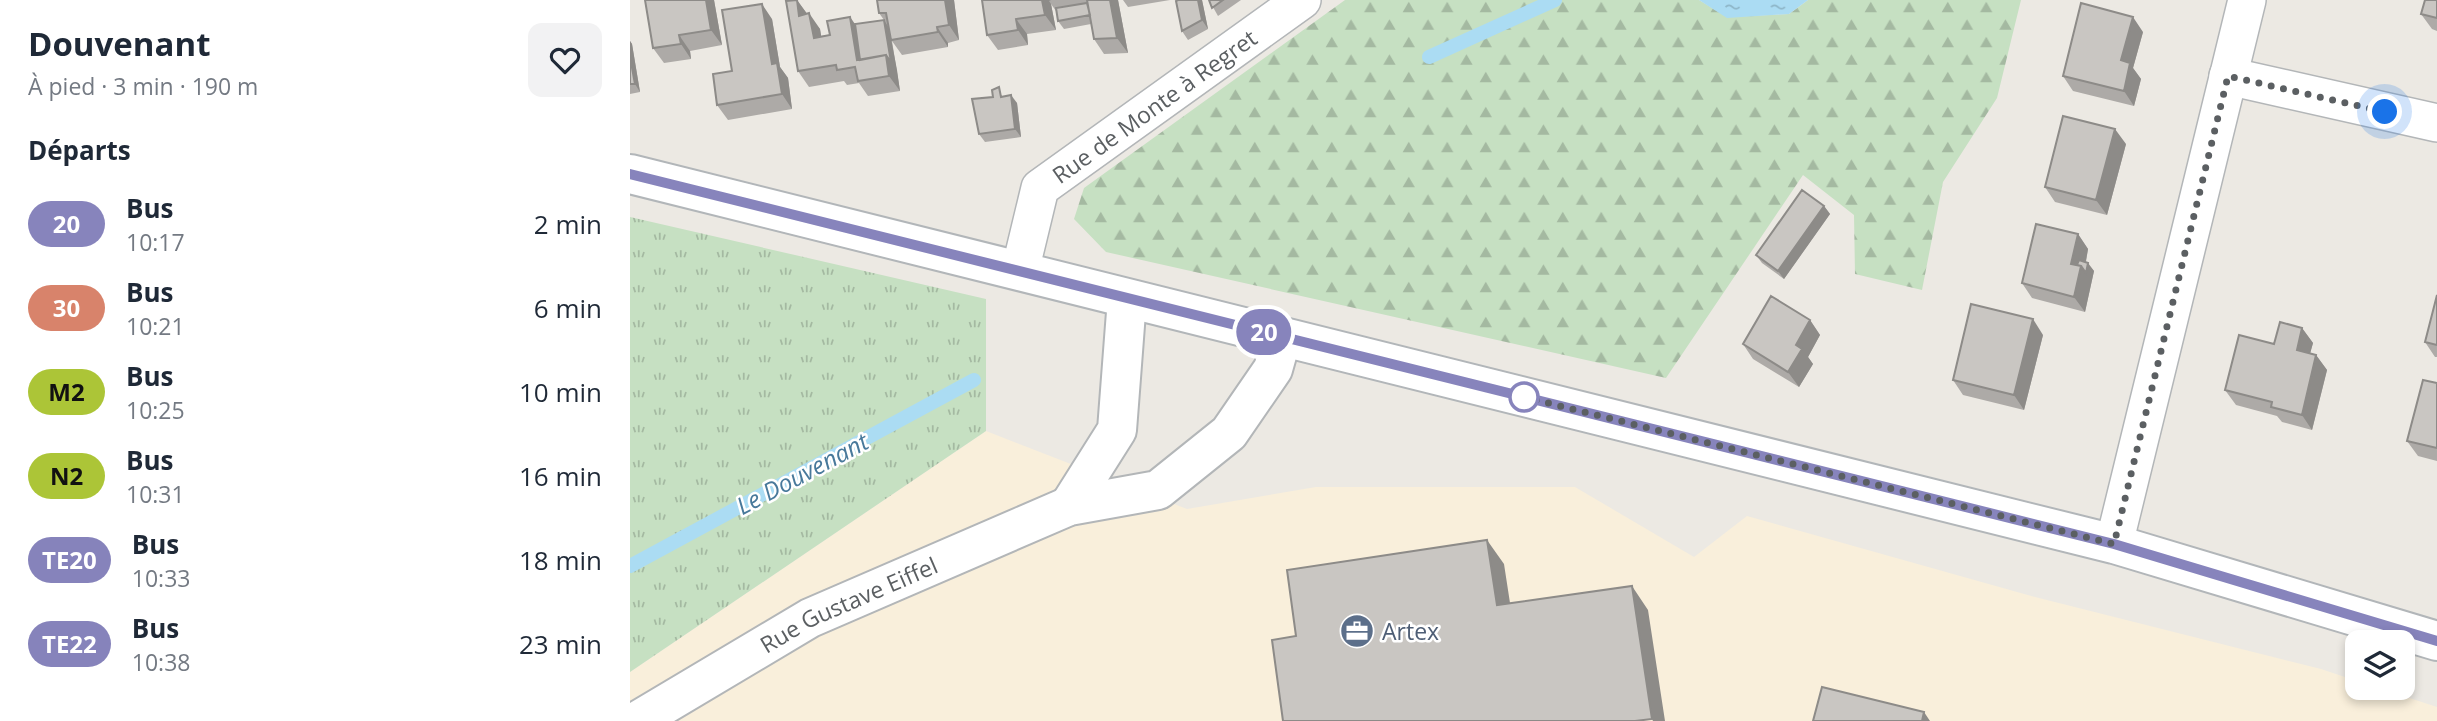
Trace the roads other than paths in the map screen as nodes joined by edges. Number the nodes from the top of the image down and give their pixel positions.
1 (1302, 0) edge
2 (2247, 0) edge
3 (2228, 76) junction
4 (2437, 123) edge
5 (630, 174) edge
6 (1020, 271) junction
7 (1126, 299) junction
8 (1282, 337) junction
9 (1069, 506) junction
10 (2114, 544) junction
11 (2437, 641) edge
12 (637, 721) edge

1 - 6 street, Rue de Monte à Regret
2 - 3 street
3 - 4 street
3 - 10 street
5 - 6 main road
6 - 7 main road
7 - 8 main road
7 - 9 main road
8 - 9 main road, Rue Gustave Eiffel
8 - 10 main road
9 - 12 main road, Rue Gustave Eiffel
10 - 11 main road

